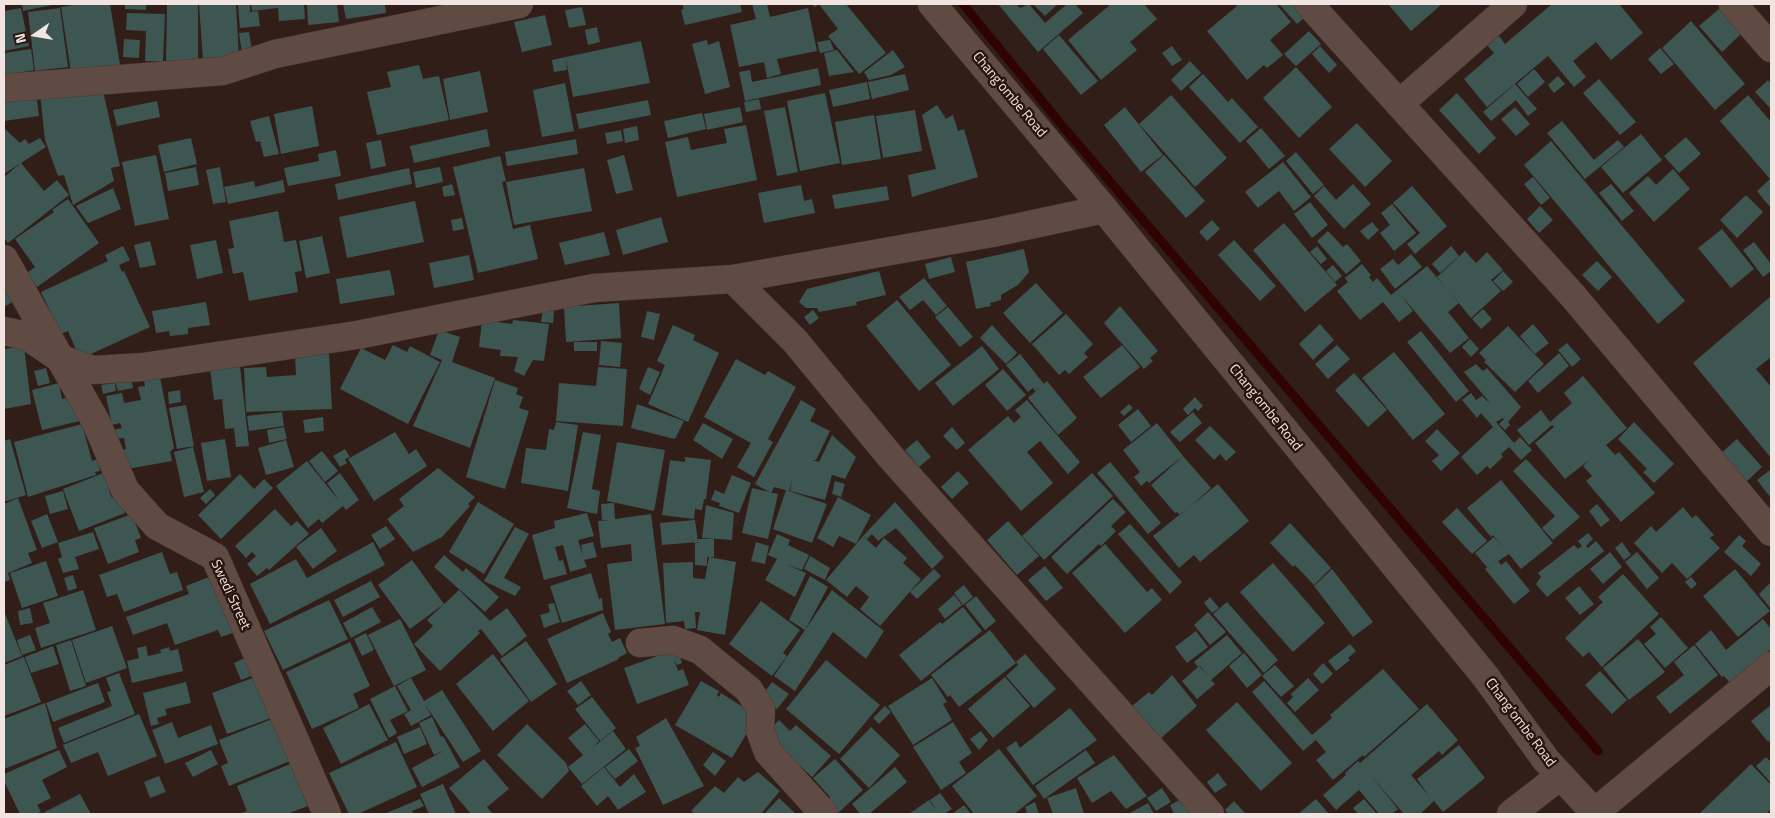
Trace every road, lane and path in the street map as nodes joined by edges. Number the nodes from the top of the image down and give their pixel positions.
1 (519, 4) edge
2 (932, 4) edge
3 (1309, 4) edge
4 (1513, 4) edge
5 (1733, 4) edge
6 (1771, 48) edge
7 (4, 88) edge
8 (1399, 104) junction
9 (1104, 209) junction
10 (4, 259) edge
11 (733, 278) junction
12 (4, 331) edge
13 (61, 359) junction
14 (1771, 532) edge
15 (640, 643) dead end
16 (1771, 666) edge
17 (1560, 776) junction
18 (1595, 813) edge
19 (327, 814) edge
20 (824, 814) edge
21 (1210, 814) edge
22 (1511, 814) edge

1 - 7 street
2 - 9 street, Chang'ombe Road
3 - 8 street
4 - 8 street
5 - 6 street
8 - 14 street
9 - 11 street
9 - 17 street, Chang'ombe Road
10 - 13 street, Swedi Street
11 - 13 street
11 - 21 street
12 - 13 street
13 - 19 street, Swedi Street
15 - 20 street
16 - 18 street
17 - 18 street, Chang'ombe Road
17 - 22 street

